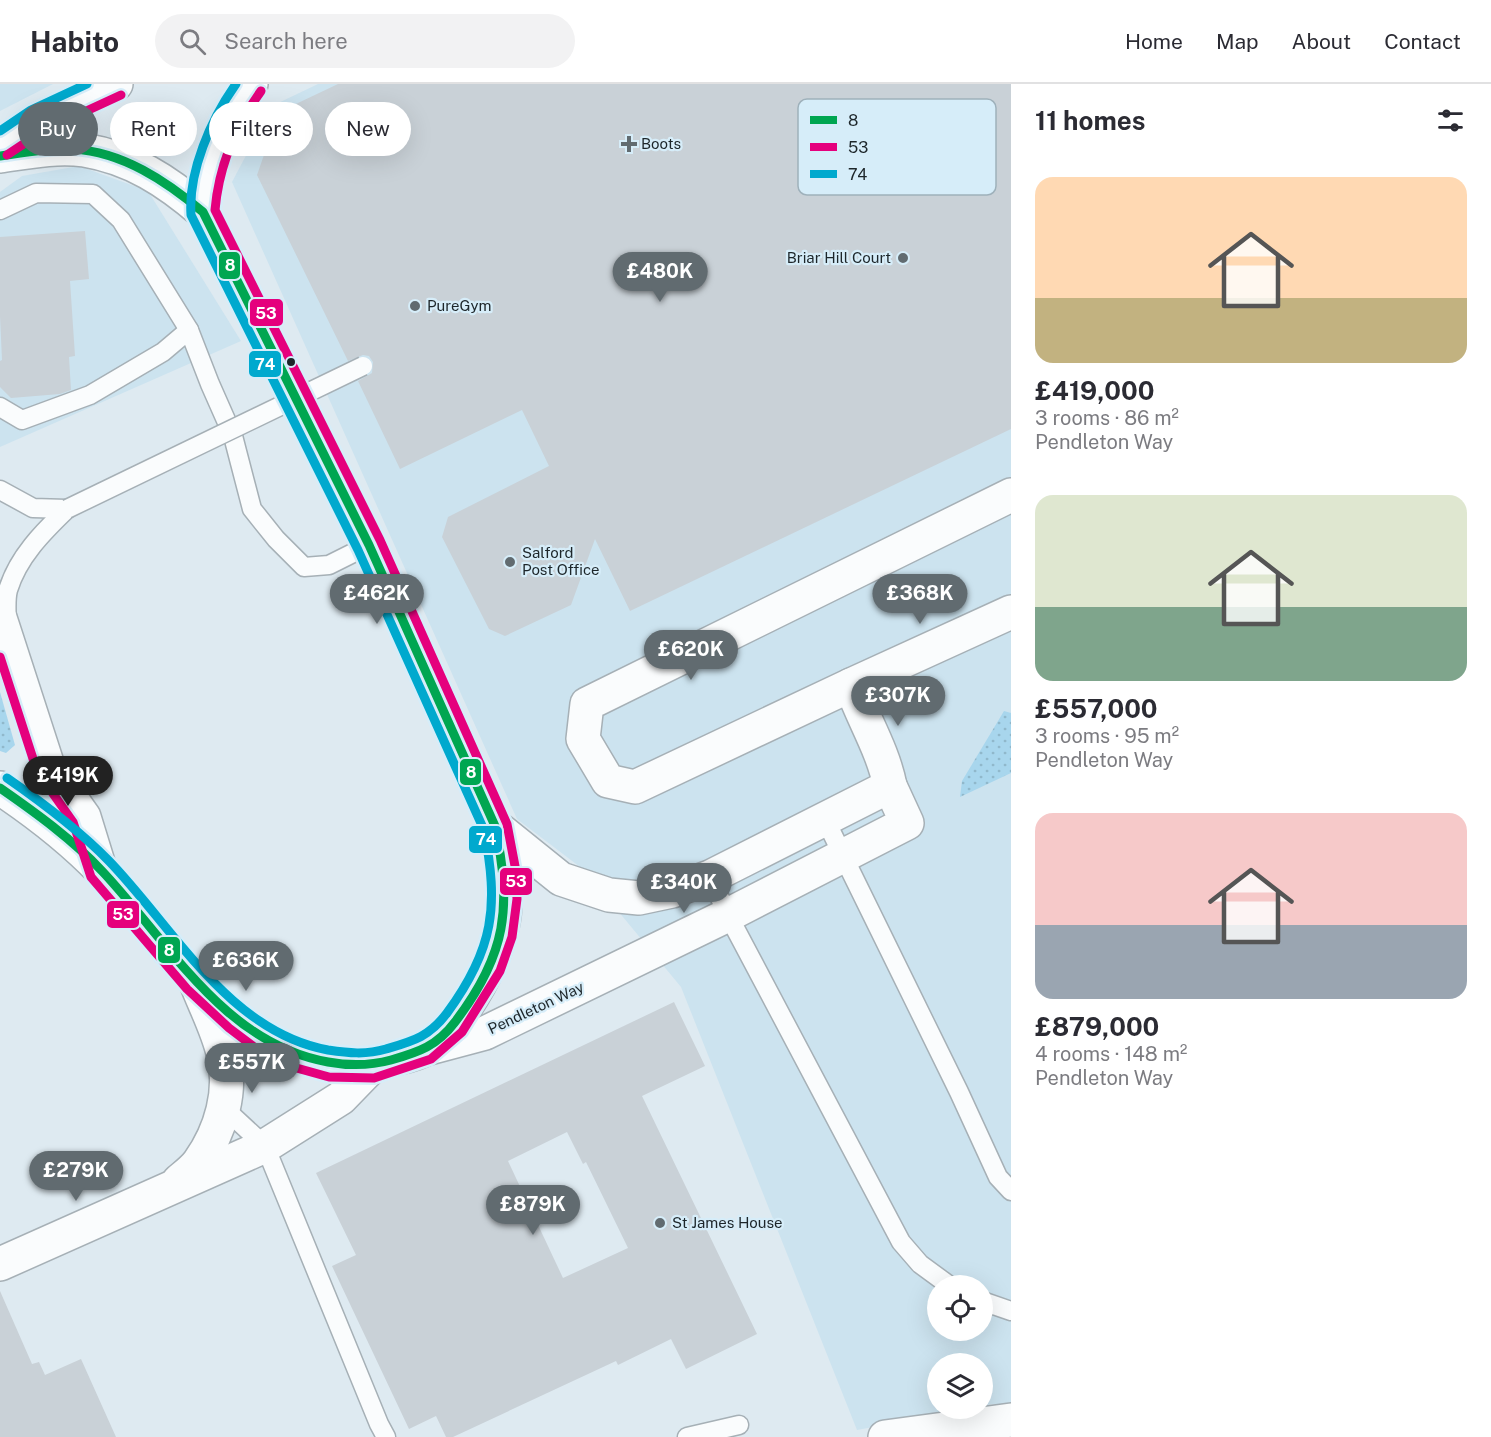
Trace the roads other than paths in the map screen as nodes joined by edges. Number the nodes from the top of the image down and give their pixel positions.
1 (116, 84) edge
2 (251, 84) edge
3 (0, 146) edge
4 (0, 156) edge
5 (0, 210) edge
6 (203, 212) junction
7 (189, 330) junction
8 (363, 366) dead end
9 (0, 407) edge
10 (0, 490) edge
11 (1011, 495) edge
12 (67, 509) junction
13 (369, 545) junction
14 (1011, 612) edge
15 (3, 628) edge
16 (851, 685) junction
17 (890, 786) junction
18 (0, 788) edge
19 (825, 819) junction
20 (495, 826) junction
21 (843, 856) junction
22 (101, 870) junction
23 (710, 877) junction
24 (728, 915) junction
25 (195, 980) junction
26 (425, 1049) junction
27 (372, 1066) junction
28 (224, 1108) junction
29 (265, 1146) junction
30 (173, 1186) junction
31 (1011, 1191) edge
32 (0, 1263) edge
33 (935, 1275) edge
34 (993, 1305) edge
35 (1011, 1311) edge
36 (1011, 1420) edge
37 (739, 1425) dead end
38 (386, 1437) edge
39 (687, 1437) edge
40 (885, 1437) edge

1 - 3 street
2 - 6 street
4 - 6 street
5 - 7 lane
6 - 13 street
7 - 9 lane
7 - 13 lane
8 - 12 lane, bridge
10 - 12 lane
11 - 16 street
12 - 15 lane
13 - 20 street
14 - 16 street
15 - 22 street
16 - 17 street
17 - 19 street
17 - 21 street, Pendleton Way
18 - 22 street, Pendleton Way
19 - 21 lane
19 - 23 street
20 - 23 street
20 - 26 street
21 - 24 street, Pendleton Way
21 - 31 lane
22 - 25 street, Pendleton Way
23 - 24 lane
24 - 26 street, Pendleton Way
24 - 33 lane
25 - 27 street, Pendleton Way
25 - 28 street
26 - 27 street, Pendleton Way
27 - 29 street
28 - 29 lane
28 - 30 street
29 - 30 street
29 - 38 lane
30 - 32 street
34 - 35 lane
36 - 40 street
37 - 39 lane

